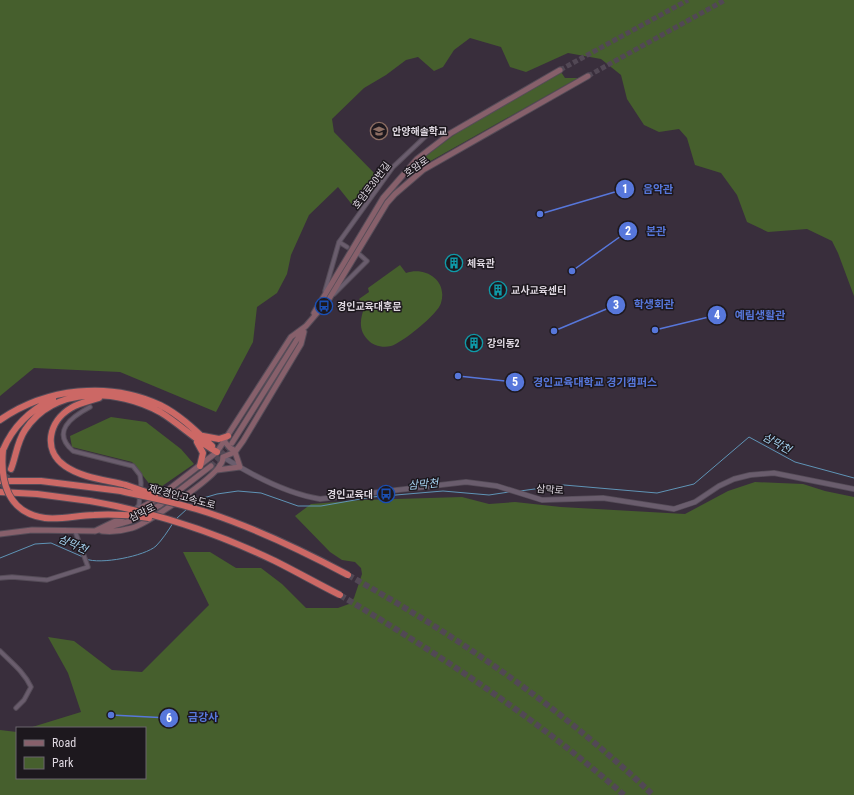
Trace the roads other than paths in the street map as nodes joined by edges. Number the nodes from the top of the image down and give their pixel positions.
1 (560, 70) tunnel mouth
2 (588, 76) tunnel mouth
3 (427, 135) dead end
4 (339, 242) junction
5 (347, 247) dead end
6 (359, 254) dead end
7 (326, 298) junction
8 (306, 326) junction
9 (72, 393) junction
10 (104, 396) junction
11 (90, 408) dead end
12 (0, 420) edge
13 (195, 434) junction
14 (228, 436) junction
15 (225, 442) junction
16 (232, 443) tunnel mouth
17 (235, 451) junction
18 (218, 452) junction
19 (223, 456) junction
20 (207, 460) junction
21 (200, 466) junction
22 (211, 466) tunnel mouth
23 (240, 467) junction
24 (11, 469) tunnel mouth
25 (217, 470) junction
26 (212, 474) junction
27 (0, 481) edge
28 (854, 489) edge
29 (0, 492) edge
30 (181, 504) junction
31 (130, 514) junction
32 (169, 520) junction
33 (95, 530) junction
34 (75, 531) junction
35 (0, 534) edge
36 (348, 575) tunnel mouth
37 (0, 578) edge
38 (340, 595) tunnel mouth
39 (0, 651) edge
40 (16, 708) dead end

1 - 7 main road, 호암로
2 - 7 main road, 호암로
3 - 4 street, 호암로30번길
4 - 5 street
4 - 7 street
6 - 7 street
7 - 8 main road, 호암로
8 - 14 main road, 호암로
8 - 16 main road, 호암로
8 - 17 main road, 호암로
9 - 12 highway
9 - 13 highway
9 - 32 highway, bridge
10 - 13 highway
10 - 24 highway
10 - 30 highway, bridge
11 - 31 street
13 - 14 highway
13 - 18 highway
13 - 21 highway
14 - 15 main road, 호암로
15 - 17 main road
15 - 18 main road, 호암로
17 - 19 main road
17 - 23 main road
18 - 19 main road, 삼막로
18 - 20 main road, 삼막로
19 - 23 street, 삼막로
19 - 25 main road, 삼막로
20 - 21 main road, 삼막로
20 - 26 main road
21 - 31 main road, 삼막로
22 - 33 main road, 삼막로
23 - 25 main road
23 - 28 street, 삼막로
25 - 26 main road, 삼막로
26 - 33 main road, 삼막로
27 - 30 highway, 제2경인고속도로, bridge
29 - 32 highway, bridge
30 - 36 highway, 제2경인고속도로, bridge
31 - 33 main road, 삼막로
32 - 38 highway, bridge
33 - 34 main road, 삼막로
34 - 35 main road, 삼막로
34 - 37 street
39 - 40 street

